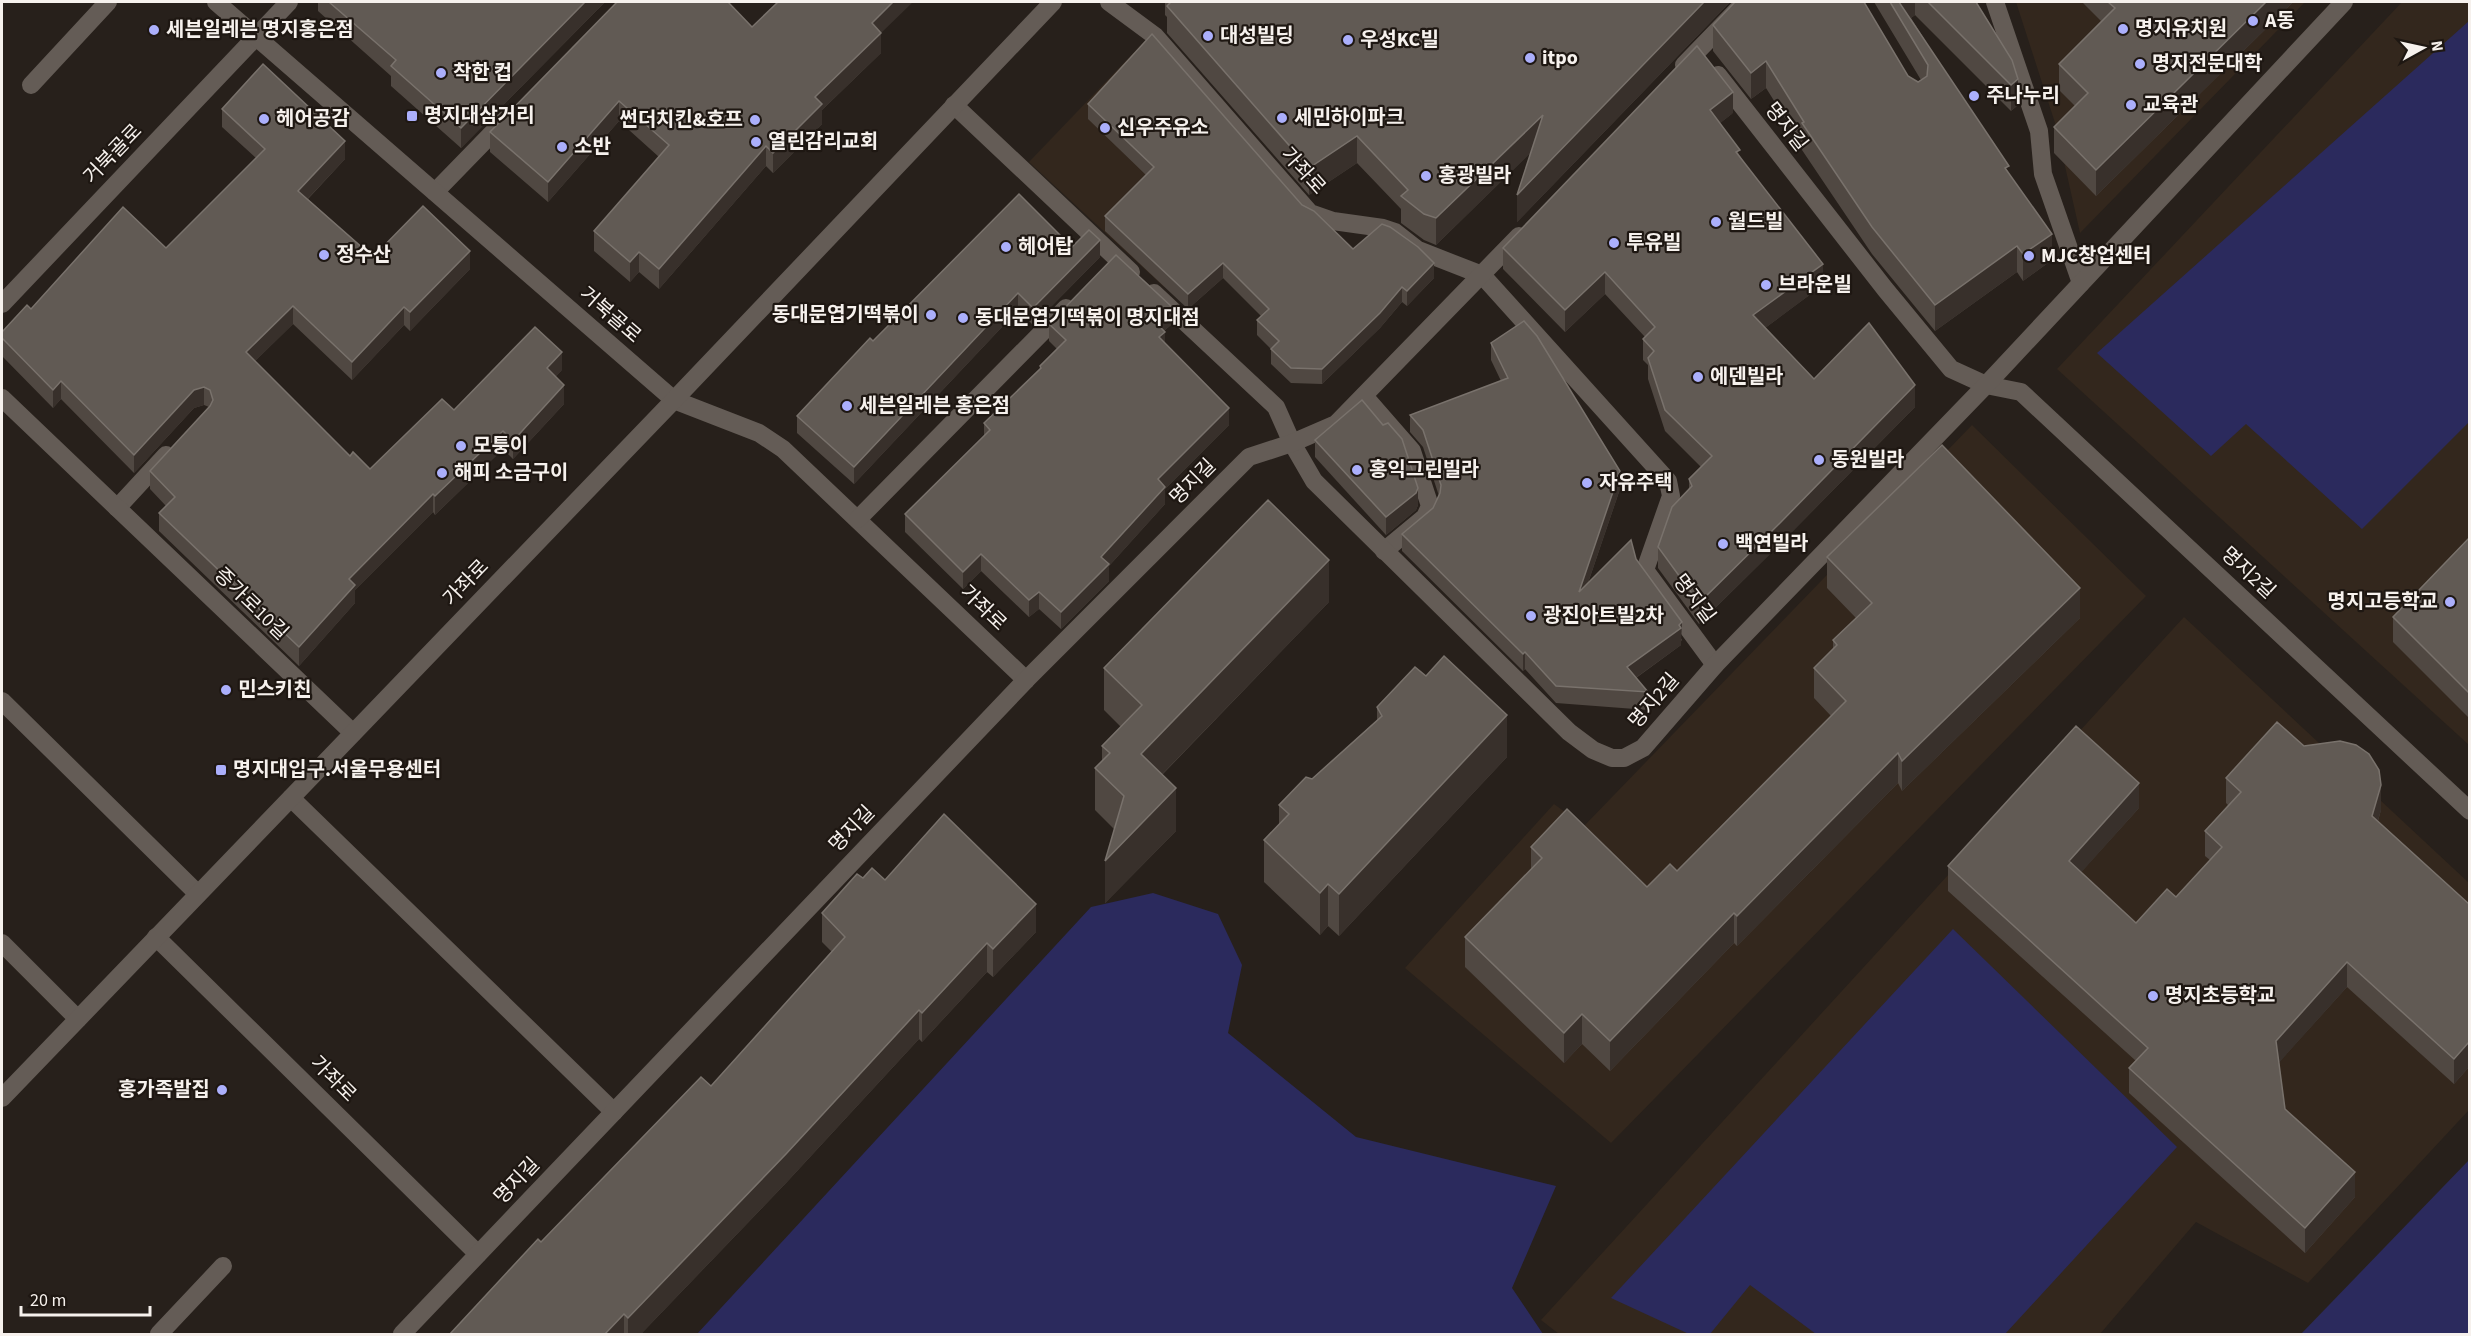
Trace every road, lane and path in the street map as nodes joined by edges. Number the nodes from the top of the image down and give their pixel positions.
1 (108, 2) edge
2 (216, 2) edge
3 (289, 2) edge
4 (1053, 2) edge
5 (1109, 2) edge
6 (1745, 2) edge
7 (1995, 2) edge
8 (2344, 2) edge
9 (256, 36) junction
10 (1698, 50) junction
11 (1673, 76) edge
12 (31, 85) dead end
13 (954, 105) junction
14 (516, 110) edge
15 (435, 192) junction
16 (1532, 223) edge
17 (1116, 257) junction
18 (1099, 274) edge
19 (1482, 275) junction
20 (2081, 283) junction
21 (1074, 299) edge
22 (2, 304) edge
23 (1986, 385) junction
24 (1364, 396) junction
25 (2, 398) edge
26 (674, 400) junction
27 (179, 441) edge
28 (1292, 443) junction
29 (117, 508) junction
30 (858, 519) junction
31 (1384, 550) junction
32 (1715, 665) junction
33 (1026, 680) junction
34 (2, 701) edge
35 (353, 733) junction
36 (291, 798) junction
37 (2469, 811) edge
38 (198, 894) junction
39 (156, 937) junction
40 (2, 943) edge
41 (78, 1019) junction
42 (2, 1098) edge
43 (614, 1112) junction
44 (478, 1254) junction
45 (224, 1266) dead end
46 (159, 1335) edge
47 (402, 1335) edge

1 - 12 street
2 - 9 street, 거북골로
3 - 9 street, 거북골로
4 - 13 street, 가좌로
5 - 19 street, 가좌로
6 - 10 street
7 - 20 street
8 - 20 street, 명지2길
9 - 15 street, 거북골로
9 - 22 street, 거북골로
10 - 11 street
10 - 23 street, 명지길
13 - 17 street
13 - 26 street, 가좌로
14 - 15 street
15 - 26 street, 거북골로
16 - 19 street, 명지길
17 - 18 street
17 - 28 street
19 - 24 street, 명지길
19 - 32 street, 명지길
20 - 23 street, 명지2길
21 - 30 street
23 - 32 street, 명지2길
23 - 37 street, 명지2길
24 - 28 street, 명지길
24 - 31 street
25 - 29 street, 증가로10길
26 - 30 street, 가좌로
26 - 35 street, 가좌로
27 - 29 street
28 - 31 street, 명지2길
28 - 33 street, 명지길
29 - 35 street, 증가로10길
30 - 33 street, 가좌로
31 - 32 street, 명지2길
33 - 43 street, 명지길
34 - 38 street
35 - 36 street, 가좌로
36 - 38 street, 가좌로
36 - 43 street
38 - 39 street, 가좌로
39 - 41 street, 가좌로
39 - 44 street, 가좌로
40 - 41 street
41 - 42 street, 가좌로
43 - 44 street, 명지길
44 - 47 street, 명지길
45 - 46 street

